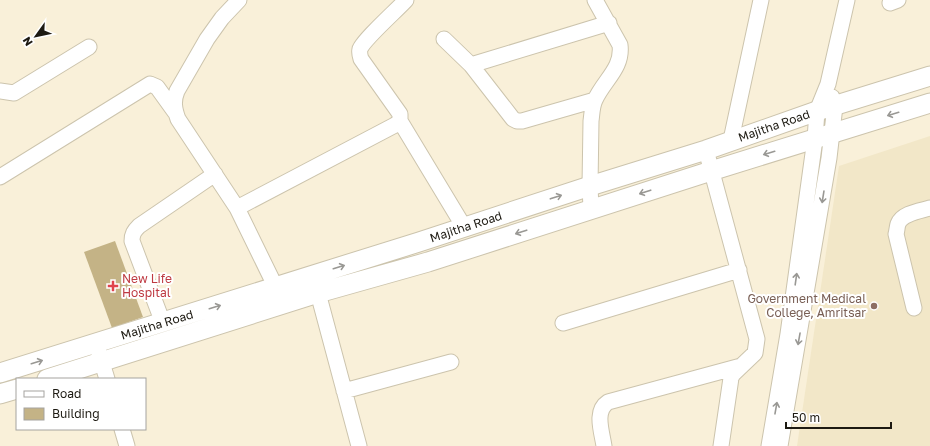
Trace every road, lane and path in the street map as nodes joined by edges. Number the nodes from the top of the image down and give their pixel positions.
1 (238, 0) edge
2 (406, 0) edge
3 (595, 0) edge
4 (761, 0) edge
5 (847, 0) edge
6 (609, 23) junction
7 (444, 39) dead end
8 (89, 47) dead end
9 (471, 65) junction
10 (930, 76) edge
11 (1, 89) edge
12 (595, 100) junction
13 (930, 103) edge
14 (826, 109) junction
15 (175, 112) junction
16 (400, 121) junction
17 (823, 136) junction
18 (731, 140) junction
19 (706, 150) junction
20 (711, 171) junction
21 (215, 174) junction
22 (0, 177) edge
23 (590, 186) junction
24 (237, 208) junction
25 (930, 208) edge
26 (591, 209) junction
27 (464, 227) junction
28 (419, 242) junction
29 (424, 263) junction
30 (738, 270) junction
31 (318, 293) junction
32 (280, 296) junction
33 (914, 308) dead end
34 (163, 323) junction
35 (563, 323) dead end
36 (96, 344) junction
37 (451, 362) dead end
38 (741, 366) junction
39 (104, 370) edge
40 (0, 373) edge
41 (53, 378) edge
42 (16, 389) edge
43 (344, 391) junction
44 (0, 394) edge
45 (122, 430) edge
46 (127, 446) edge
47 (359, 446) edge
48 (604, 446) edge
49 (722, 446) edge
50 (769, 446) edge
51 (780, 446) edge

1 - 15 street
2 - 16 street
3 - 6 street
4 - 18 street
5 - 14 street
6 - 9 street
6 - 12 street
7 - 9 street
8 - 11 street
9 - 12 street
10 - 14 main road, Majitha Road
12 - 23 street
13 -> 17 main road, Majitha Road
14 - 17 street
14 - 18 main road, Majitha Road
15 - 21 street
15 - 22 street
16 - 24 street
16 - 27 street
17 -> 20 main road, Majitha Road
50 -> 17 street
17 -> 51 street
18 - 19 main road, Majitha Road
19 - 20 street
19 - 23 main road, Majitha Road
20 -> 26 main road, Majitha Road
20 - 30 street
21 - 24 street
21 - 34 street
23 - 26 street
27 -> 23 main road, Majitha Road
24 - 32 street
25 - 33 street
26 -> 29 main road, Majitha Road
27 - 28 main road, Majitha Road
28 - 29 main road
32 -> 28 main road, Majitha Road
29 - 31 main road, Majitha Road
30 - 35 street
30 - 38 street
31 - 32 main road, Majitha Road
31 - 43 street
34 -> 32 main road, Majitha Road
32 - 39 main road, Majitha Road
34 - 36 main road, Majitha Road
36 - 39 street
40 -> 36 main road, Majitha Road
37 - 43 street
38 - 48 street
38 - 49 street
39 - 41 main road, Majitha Road
42 - 44 main road
43 - 47 street
45 - 46 street

